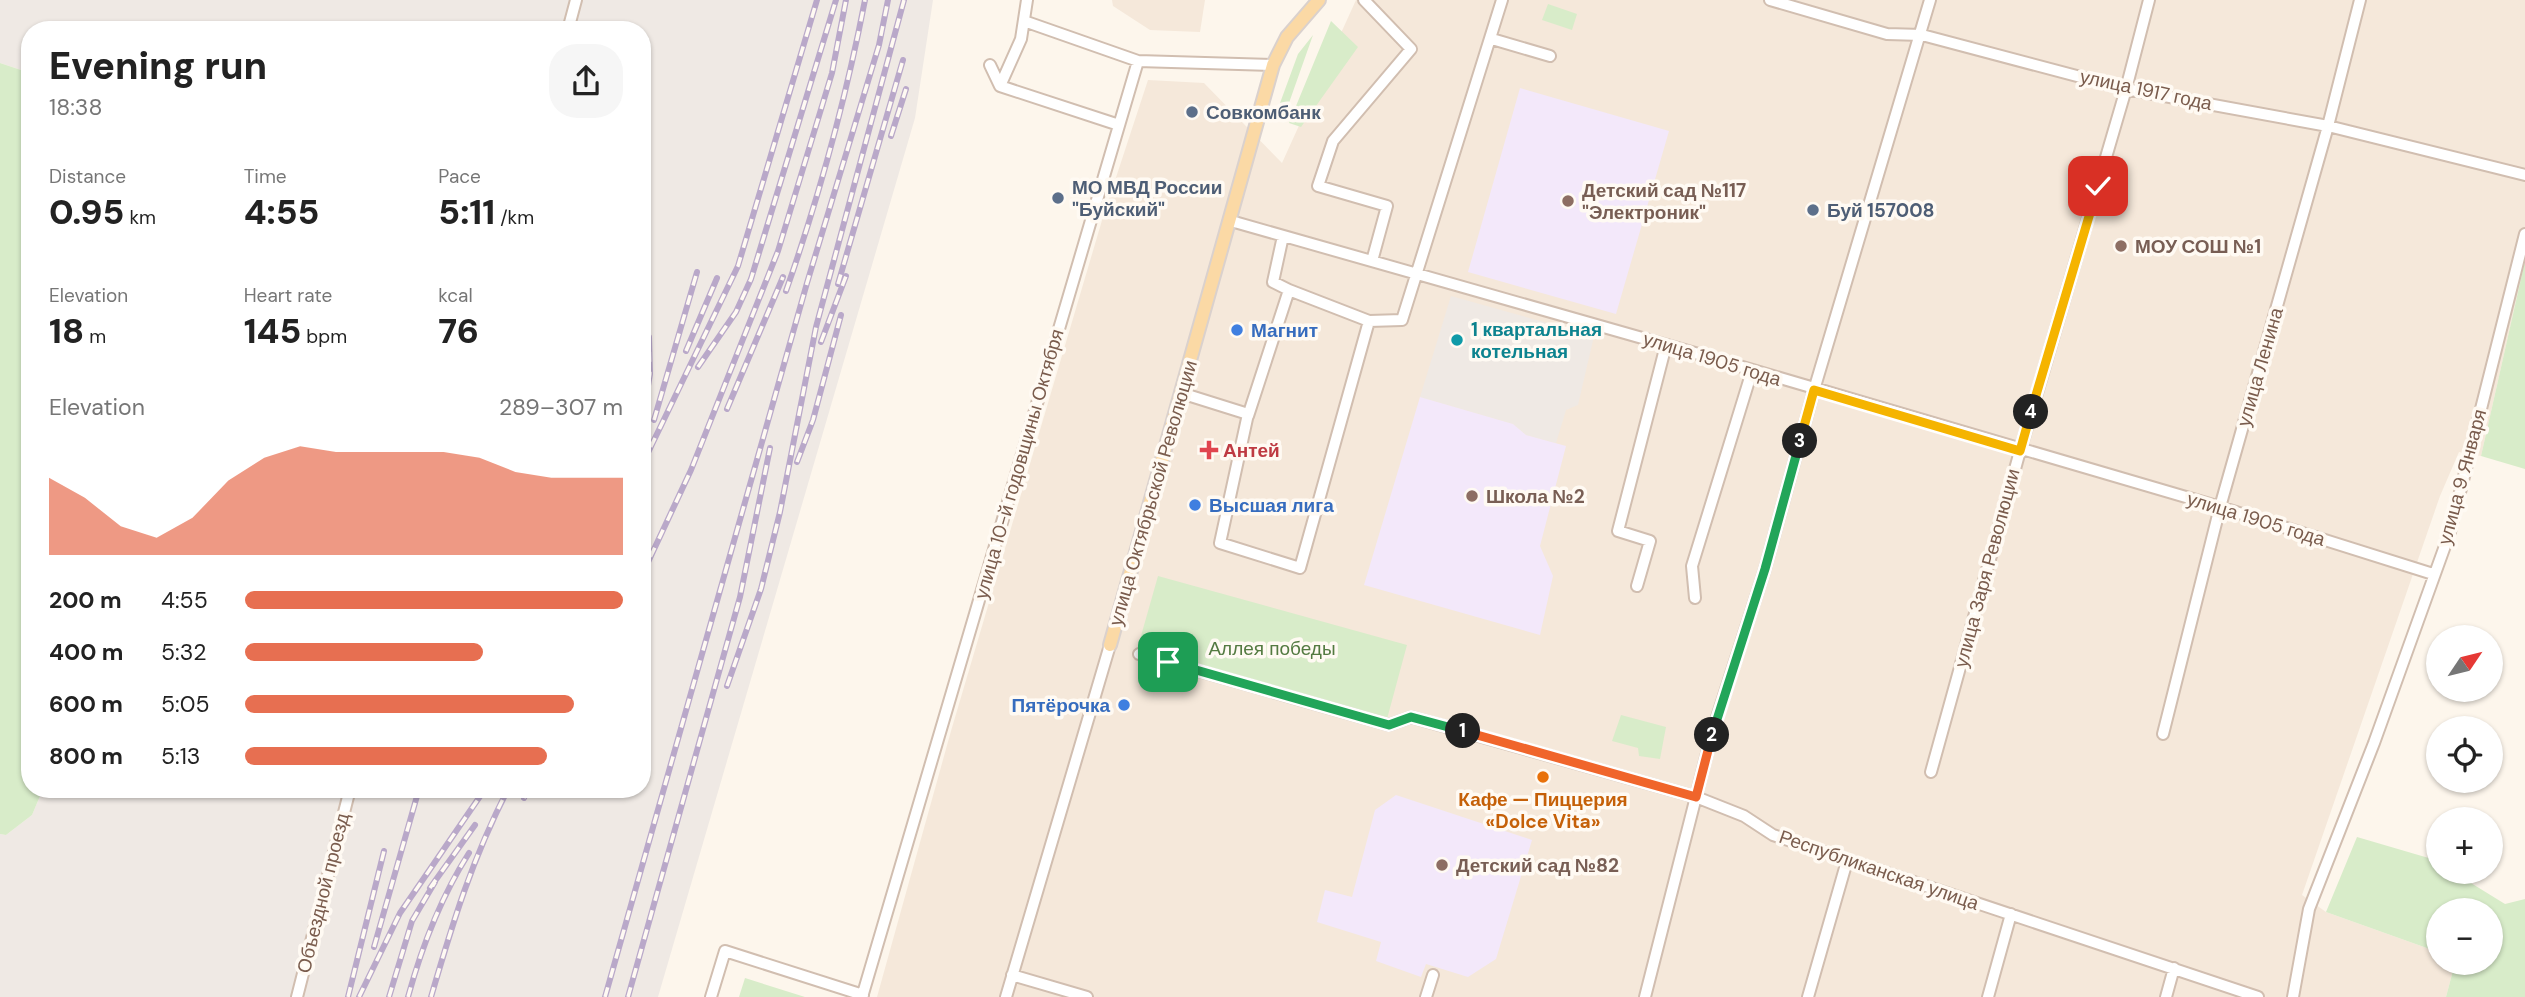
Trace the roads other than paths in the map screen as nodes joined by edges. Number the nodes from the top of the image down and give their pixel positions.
1 (576, 0) edge
2 (1027, 0) edge
3 (1319, 0) edge
4 (1364, 0) edge
5 (1502, 0) edge
6 (1770, 0) edge
7 (1930, 0) edge
8 (2149, 0) edge
9 (2360, 0) edge
10 (570, 21) edge
11 (1024, 21) junction
12 (1922, 34) junction
13 (1492, 39) junction
14 (1550, 56) dead end
15 (1138, 61) junction
16 (990, 65) dead end
17 (1273, 65) junction
18 (1000, 86) junction
19 (2126, 89) junction
20 (1119, 125) junction
21 (2328, 126) junction
22 (2525, 175) edge
23 (1231, 221) junction
24 (2525, 234) edge
25 (1283, 236) junction
26 (1372, 261) junction
27 (1418, 274) junction
28 (1289, 290) junction
29 (1370, 321) junction
30 (1666, 345) junction
31 (1752, 371) junction
32 (1814, 390) junction
33 (1181, 393) junction
34 (1248, 416) junction
35 (2020, 451) junction
36 (2220, 507) junction
37 (2433, 573) junction
38 (1637, 586) dead end
39 (1695, 598) dead end
40 (1110, 645) joint
41 (1139, 654) dead end
42 (2163, 734) dead end
43 (1931, 772) dead end
44 (1696, 797) junction
45 (348, 798) edge
46 (1847, 861) junction
47 (2011, 914) junction
48 (2174, 968) junction
49 (1012, 975) junction
50 (1433, 975) dead end
51 (863, 996) edge
52 (297, 997) edge
53 (711, 997) edge
54 (1006, 997) edge
55 (1087, 997) edge
56 (1426, 997) edge
57 (1645, 997) edge
58 (1808, 997) edge
59 (1988, 997) edge
60 (2166, 997) edge
61 (2258, 997) edge
62 (2293, 997) edge

1 - 10 street
2 - 11 street
3 - 17 main road, улица Октябрьской Революции
4 - 26 street
5 - 13 street
6 - 12 street, улица 1917 года
7 - 12 street
8 - 19 street, улица Заря Революции
9 - 21 street, улица Ленина
11 - 15 street
11 - 18 street
12 - 19 street, улица 1917 года
12 - 32 street
13 - 14 street
13 - 27 street
15 - 17 street
15 - 20 street, улица 10-й годовщины Октября
16 - 18 street
17 - 23 main road, улица Октябрьской Революции
18 - 20 street
19 - 21 street, улица 1917 года
19 - 35 street, улица Заря Революции
20 - 51 street, улица 10-й годовщины Октября
21 - 22 street, улица 1917 года
21 - 36 street, улица Ленина
23 - 25 street, улица 1905 года
23 - 33 main road, улица Октябрьской Революции
24 - 37 street, улица 9 Января
25 - 26 street, улица 1905 года
25 - 28 street
26 - 27 street, улица 1905 года
27 - 29 street
27 - 30 street, улица 1905 года
28 - 29 street
28 - 34 street
29 - 34 street
30 - 31 street, улица 1905 года
30 - 38 street
31 - 32 street, улица 1905 года
31 - 39 street
32 - 35 street, улица 1905 года
32 - 44 street
33 - 34 street
33 - 40 main road, улица Октябрьской Революции
35 - 36 street, улица 1905 года
35 - 43 street, улица Заря Революции
36 - 37 street, улица 1905 года
36 - 42 street, улица Ленина
37 - 62 street, улица 9 Января
40 - 49 street, улица Октябрьской Революции
41 - 44 street, Республиканская улица
44 - 46 street, Республиканская улица
44 - 57 street
45 - 52 street, Объездной проезд
46 - 47 street, Республиканская улица
46 - 58 street
47 - 48 street, Республиканская улица
47 - 59 street
48 - 60 street
48 - 61 street, Республиканская улица
49 - 54 street, улица Октябрьской Революции
49 - 55 street
50 - 56 street
51 - 53 street

